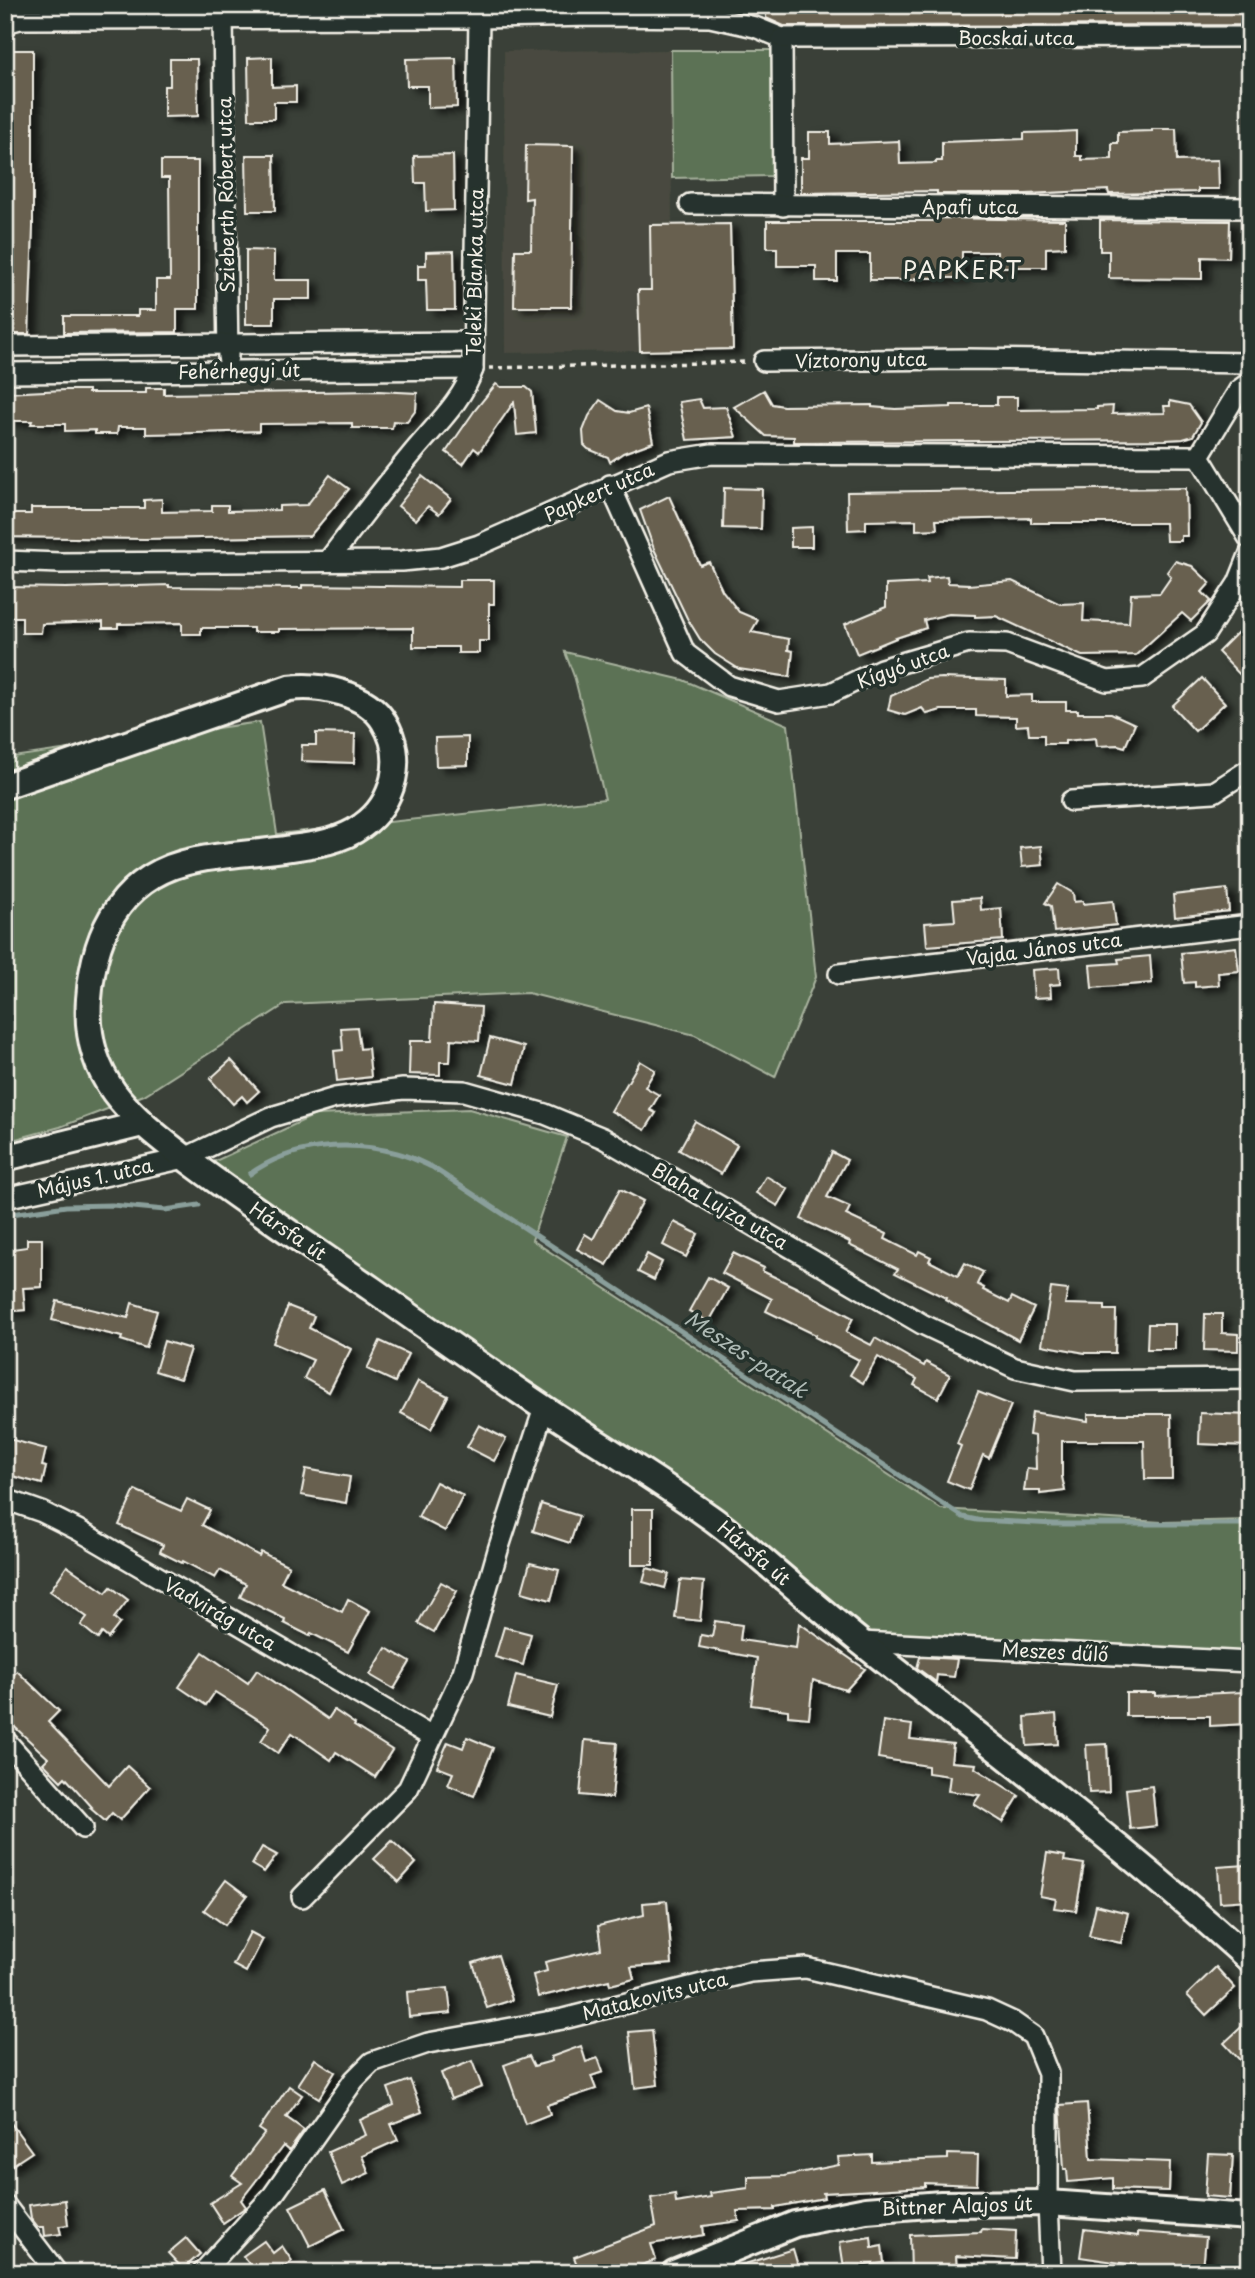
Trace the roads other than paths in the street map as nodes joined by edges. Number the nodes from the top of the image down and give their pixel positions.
1 (594, 10) edge
2 (479, 18) junction
3 (223, 19) junction
4 (5, 23) edge
5 (1250, 37) edge
6 (782, 38) junction
7 (690, 204) dead end
8 (783, 206) junction
9 (1250, 208) edge
10 (473, 342) junction
11 (228, 345) junction
12 (5, 346) edge
13 (764, 361) road end
14 (1250, 363) edge
15 (473, 369) junction
16 (228, 372) junction
17 (5, 373) edge
18 (1250, 382) edge
19 (1199, 456) junction
20 (610, 485) junction
21 (1250, 540) edge
22 (1250, 552) edge
23 (5, 561) edge
24 (328, 561) junction
25 (1250, 769) edge
26 (5, 786) edge
27 (1071, 801) dead end
28 (1250, 925) edge
29 (839, 974) dead end
30 (142, 1124) junction
31 (5, 1158) edge
32 (186, 1158) junction
33 (5, 1198) edge
34 (1250, 1379) edge
35 (544, 1408) junction
36 (5, 1499) edge
37 (861, 1642) junction
38 (1250, 1662) edge
39 (432, 1737) junction
40 (5, 1740) edge
41 (83, 1828) dead end
42 (302, 1896) dead end
43 (1250, 1960) edge
44 (1048, 2203) junction
45 (5, 2205) edge
46 (1250, 2217) edge
47 (57, 2273) edge
48 (202, 2273) edge
49 (674, 2273) edge
50 (1051, 2273) edge

1 - 2 street
1 - 6 street
2 - 3 street
2 - 10 street, Teleki Blanka utca
3 - 4 street
3 - 11 street, Szieberth Róbert utca
5 - 6 street, Bocskai utca
6 - 8 street
7 - 8 street, Apafi utca
8 - 9 street, Apafi utca
10 - 11 street
10 - 15 street, Teleki Blanka utca
11 - 12 street
11 - 16 street, Szieberth Róbert utca
13 - 14 street, Víztorony utca
15 - 16 street, Fehérhegyi út
15 - 24 street, Teleki Blanka utca
16 - 17 street, Fehérhegyi út
18 - 19 street
19 - 20 street, Papkert utca
19 - 21 street
20 - 22 street, Kígyó utca
20 - 24 street, Papkert utca
23 - 24 street, Papkert utca
25 - 27 street
26 - 30 street, Hársfa út
28 - 29 street, Vajda János utca
30 - 31 street
30 - 32 street, Hársfa út
32 - 33 street, Május 1. utca
32 - 34 street, Blaha Lujza utca
32 - 35 street, Hársfa út
35 - 37 street, Hársfa út
35 - 39 street
36 - 39 street, Vadvirág utca
37 - 38 street, Meszes dűlő
37 - 43 street, Hársfa út
39 - 42 street
40 - 41 street
44 - 46 street, Bittner Alajos út
44 - 48 street, Matakovits utca
44 - 49 street, Bittner Alajos út
44 - 50 street, Matakovits utca
45 - 47 street

